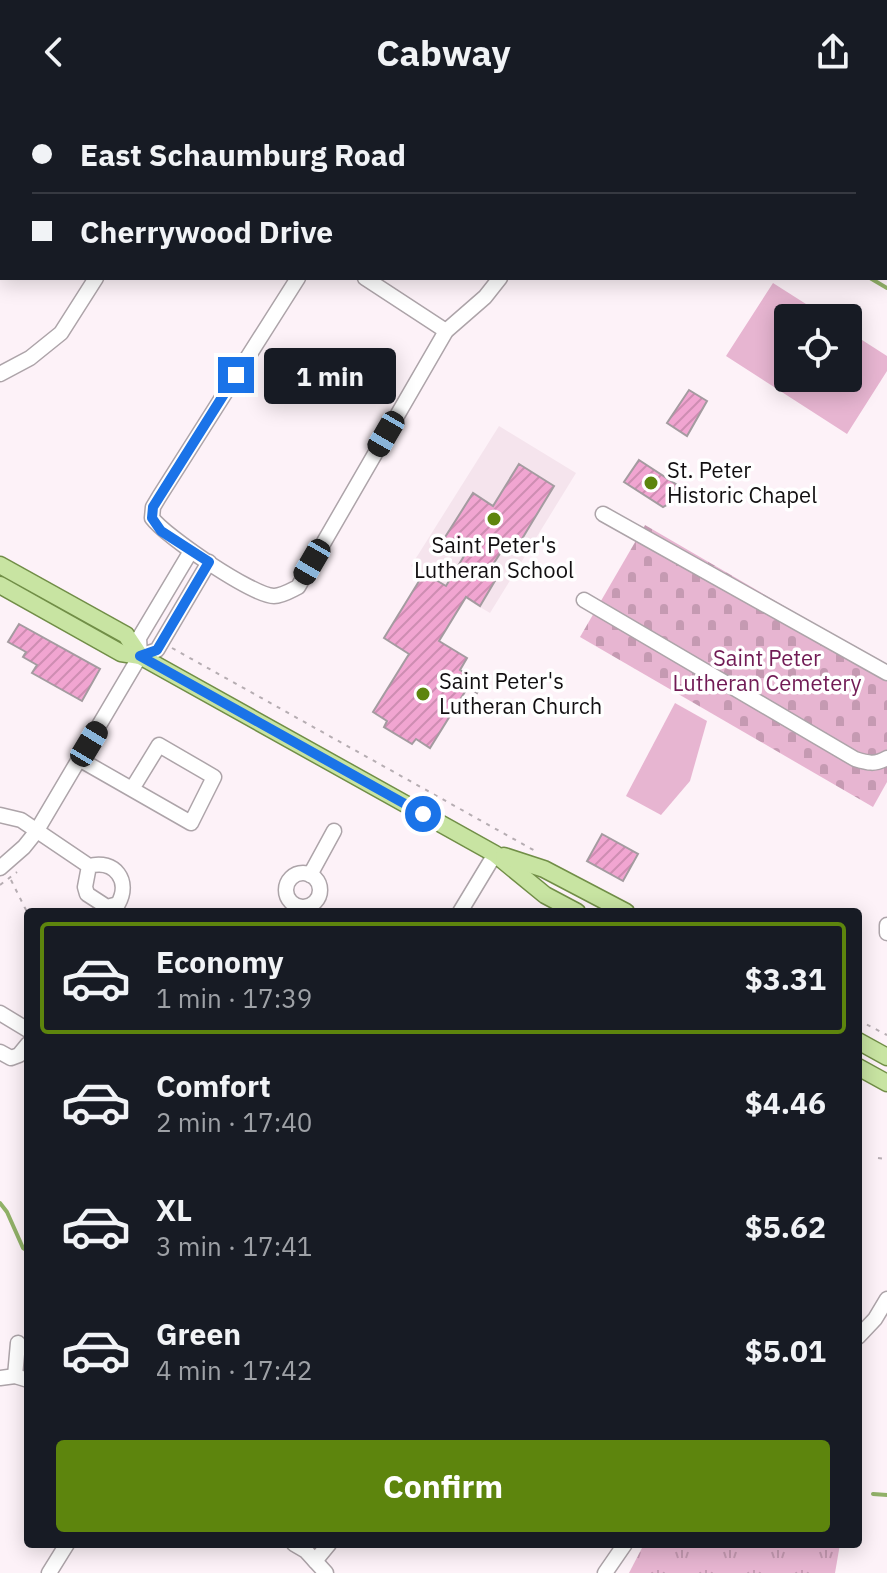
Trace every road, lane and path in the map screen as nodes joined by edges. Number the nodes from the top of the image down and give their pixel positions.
1 (95, 280) edge
2 (297, 280) edge
3 (368, 280) edge
4 (498, 280) edge
5 (446, 331) junction
6 (0, 374) edge
7 (603, 514) dead end
8 (191, 551) junction
9 (209, 562) junction
10 (0, 565) edge
11 (0, 585) edge
12 (584, 600) dead end
13 (161, 642) junction
14 (140, 656) junction
15 (887, 673) edge
16 (887, 758) edge
17 (79, 759) junction
18 (132, 789) junction
19 (0, 815) edge
20 (334, 831) dead end
21 (36, 832) junction
22 (537, 851) dead end
23 (495, 854) junction
24 (89, 866) dead end
25 (4, 868) edge
26 (310, 875) junction
27 (25, 908) edge
28 (300, 908) edge
29 (308, 908) edge
30 (462, 908) edge
31 (569, 908) edge
32 (618, 908) edge
33 (887, 925) edge
34 (887, 933) edge
35 (0, 1013) edge
36 (862, 1022) edge
37 (24, 1028) edge
38 (887, 1035) edge
39 (862, 1043) edge
40 (24, 1049) edge
41 (0, 1052) edge
42 (887, 1057) edge
43 (862, 1069) edge
44 (887, 1083) edge
45 (878, 1158) dead end
46 (887, 1159) edge
47 (887, 1299) edge
48 (862, 1333) edge
49 (18, 1343) dead end
50 (14, 1378) edge
51 (65, 1548) edge
52 (299, 1548) edge
53 (326, 1548) edge
54 (622, 1548) edge
55 (315, 1561) junction
56 (49, 1573) edge
57 (326, 1573) edge
58 (605, 1573) edge

1 - 6 street
2 - 8 street
3 - 5 street
4 - 5 street
5 - 9 street
7 - 15 street
8 - 9 street
8 - 14 street
9 - 13 street
10 - 14 main road
11 - 14 main road
12 - 16 street
13 - 14 street
13 - 22 path
14 - 17 street
14 - 23 main road
17 - 18 street
17 - 21 street
18 - 18 street
19 - 21 street
20 - 26 street
21 - 24 street
21 - 25 street
23 - 30 street
23 - 31 main road
23 - 32 main road
25 - 27 path
26 - 28 street
26 - 29 street
33 - 34 street
35 - 37 street
36 - 38 path
39 - 42 main road
40 - 41 street
43 - 44 main road
45 - 46 path
47 - 48 street
49 - 50 street
51 - 56 street
52 - 55 street
53 - 55 street
54 - 58 street
55 - 57 street

